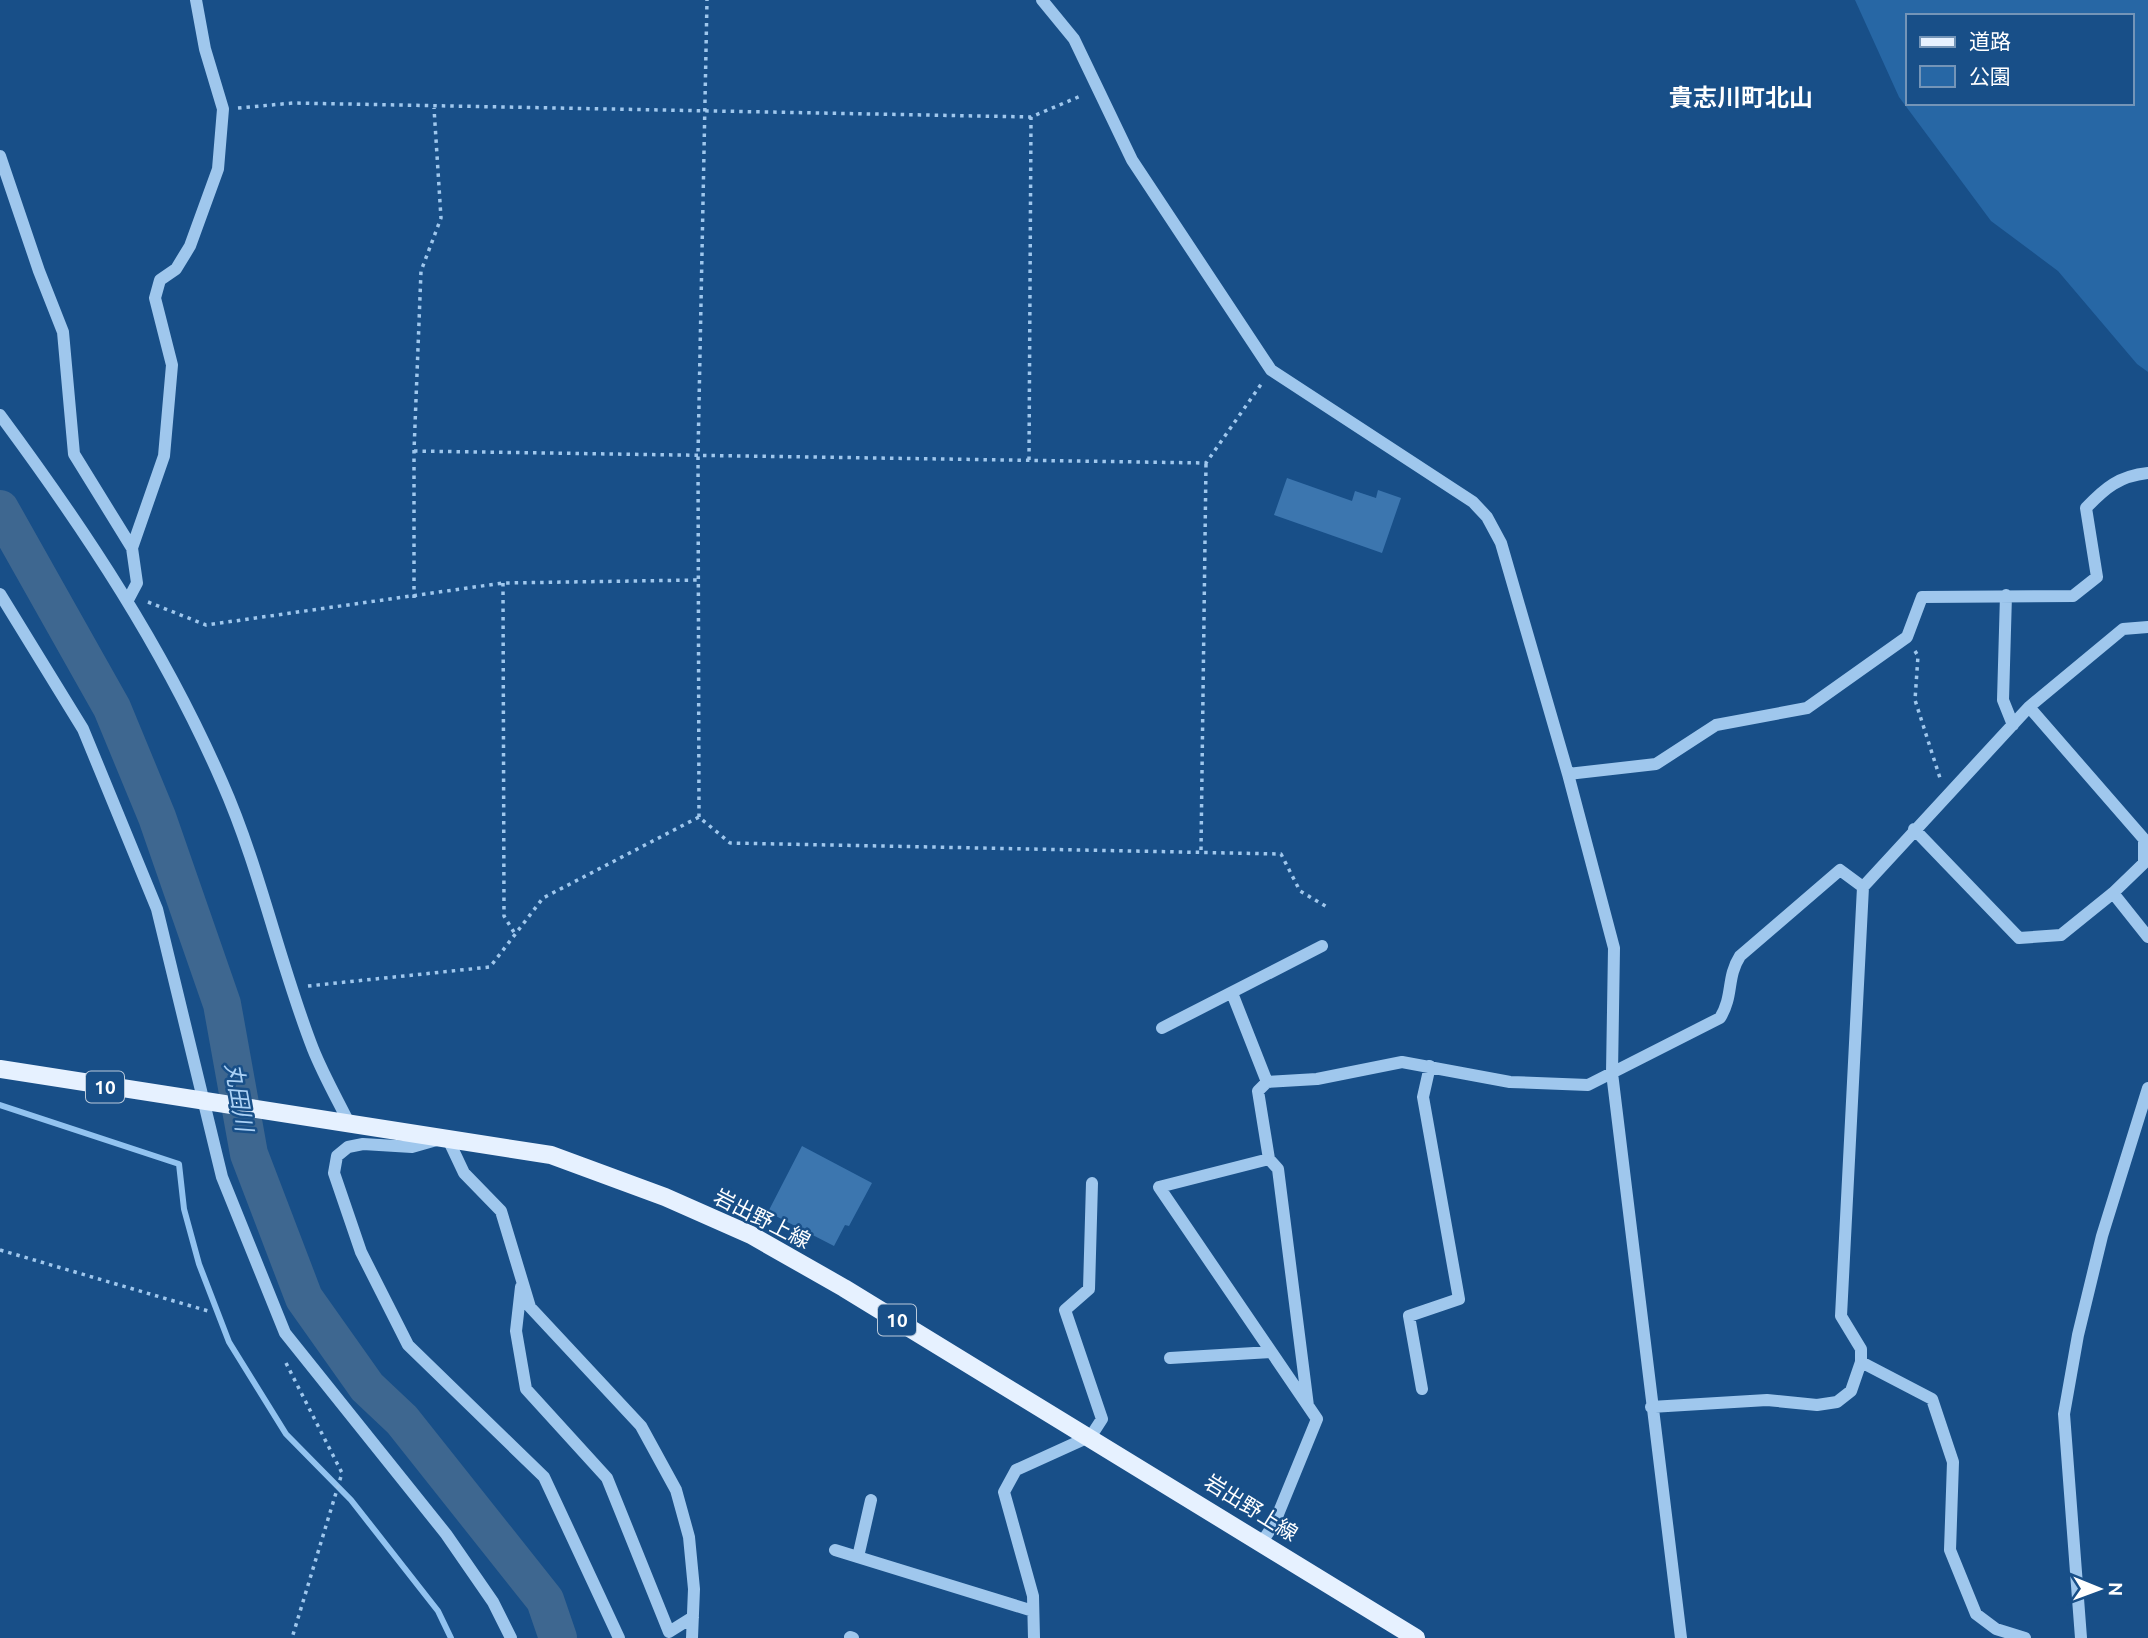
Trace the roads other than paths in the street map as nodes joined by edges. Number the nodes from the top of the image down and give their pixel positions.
1 (196, 0) edge
2 (1042, 0) edge
3 (1, 160) edge
4 (0, 415) edge
5 (2148, 473) edge
6 (132, 548) junction
7 (0, 594) edge
8 (2006, 595) junction
9 (128, 600) junction
10 (2148, 627) edge
11 (2029, 707) junction
12 (2013, 725) junction
13 (1569, 774) junction
14 (1914, 829) junction
15 (1863, 887) junction
16 (2113, 893) junction
17 (2148, 937) edge
18 (1322, 946) dead end
19 (1232, 993) junction
20 (1162, 1028) dead end
21 (1430, 1066) junction
22 (0, 1069) edge
23 (1612, 1073) junction
24 (1267, 1082) junction
25 (2148, 1088) edge
26 (206, 1101) junction
27 (348, 1121) junction
28 (447, 1137) junction
29 (1269, 1159) junction
30 (1092, 1183) dead end
31 (522, 1280) junction
32 (1271, 1352) junction
33 (1170, 1358) dead end
34 (1861, 1362) junction
35 (1422, 1389) dead end
36 (1308, 1406) junction
37 (1651, 1407) junction
38 (1091, 1436) junction
39 (871, 1500) dead end
40 (1262, 1542) junction
41 (835, 1550) dead end
42 (858, 1557) junction
43 (1033, 1611) junction
44 (693, 1617) junction
45 (511, 1638) edge
46 (619, 1638) edge
47 (692, 1638) edge
48 (1034, 1638) edge
49 (1416, 1638) edge
50 (1681, 1638) edge
51 (2025, 1638) edge
52 (2081, 1638) edge

1 - 6 street
2 - 13 street
3 - 6 street
4 - 9 street
5 - 8 street
6 - 9 street
7 - 26 street
8 - 12 street
8 - 13 street
9 - 27 street
10 - 11 street
11 - 12 street
11 - 16 street
12 - 14 street
13 - 23 street
14 - 15 street
14 - 16 street
15 - 23 street
15 - 34 street
16 - 17 street
18 - 19 street
19 - 20 street
19 - 24 street
21 - 23 street
21 - 24 street
21 - 35 street
22 - 26 main road, 岩出野上線 / 10
23 - 37 street
24 - 29 street
25 - 52 street
26 - 27 main road, 岩出野上線 / 10
26 - 45 street
27 - 28 main road, 岩出野上線 / 10
28 - 31 street
28 - 38 main road, 岩出野上線 / 10
28 - 46 street
29 - 32 street
29 - 36 street
30 - 38 street
31 - 44 street
31 - 44 street
32 - 33 street
32 - 36 street
34 - 37 street
34 - 51 street
36 - 40 street
37 - 50 street
38 - 40 main road, 岩出野上線 / 10
38 - 43 street
39 - 42 street
40 - 49 main road, 岩出野上線 / 10
41 - 42 street
42 - 43 street
43 - 48 street
44 - 47 street

